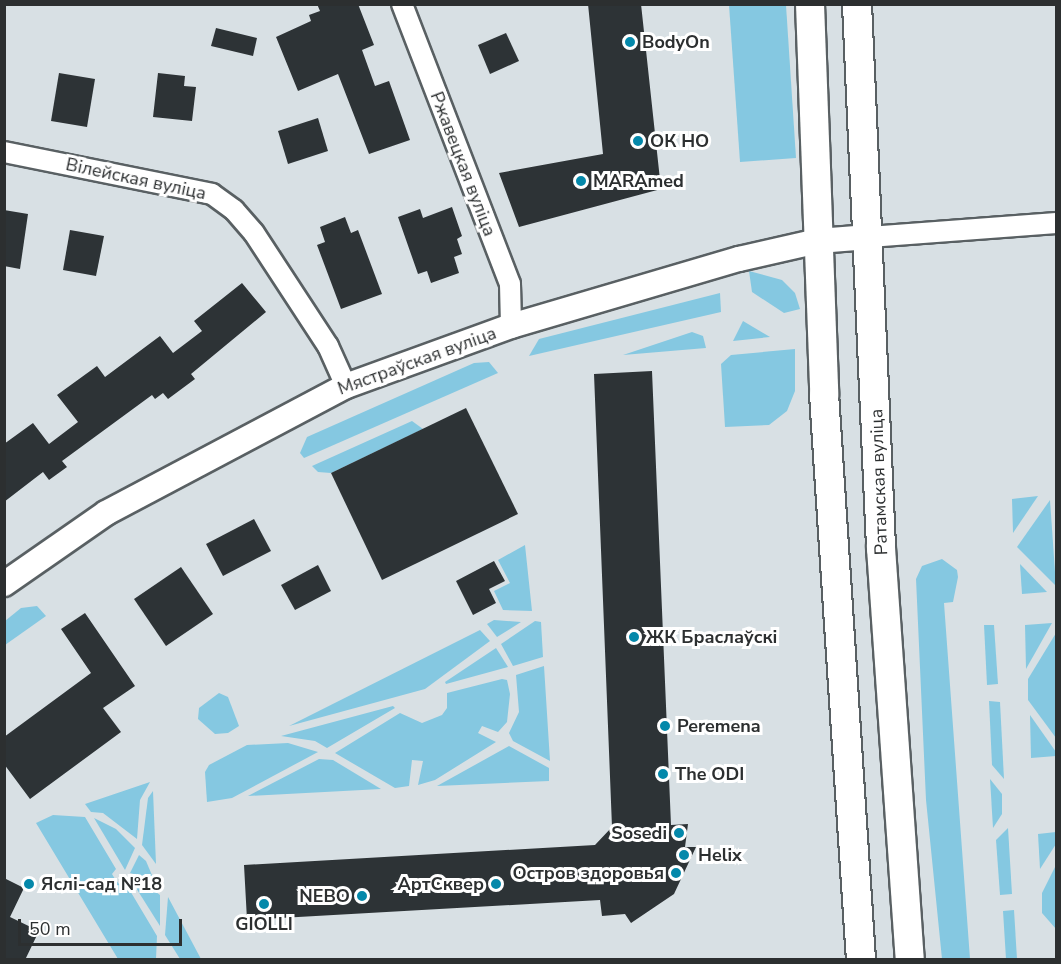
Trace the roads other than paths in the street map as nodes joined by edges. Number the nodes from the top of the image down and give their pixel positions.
1 (402, 4) edge
2 (810, 4) edge
3 (857, 4) edge
4 (4, 152) edge
5 (1056, 223) edge
6 (870, 237) junction
7 (818, 241) junction
8 (511, 326) junction
9 (346, 386) junction
10 (4, 584) edge
11 (861, 960) edge
12 (910, 960) edge

1 - 8 street, Ржавецкая вуліца
2 - 7 main road
3 - 6 main road, Ратамская вуліца
4 - 9 street, Вілейская вуліца
5 - 6 street
6 - 7 street, Мястраўская вуліца
6 - 12 main road, Ратамская вуліца
7 - 8 street, Мястраўская вуліца
7 - 11 main road
8 - 9 street, Мястраўская вуліца
9 - 10 street, Мястраўская вуліца

